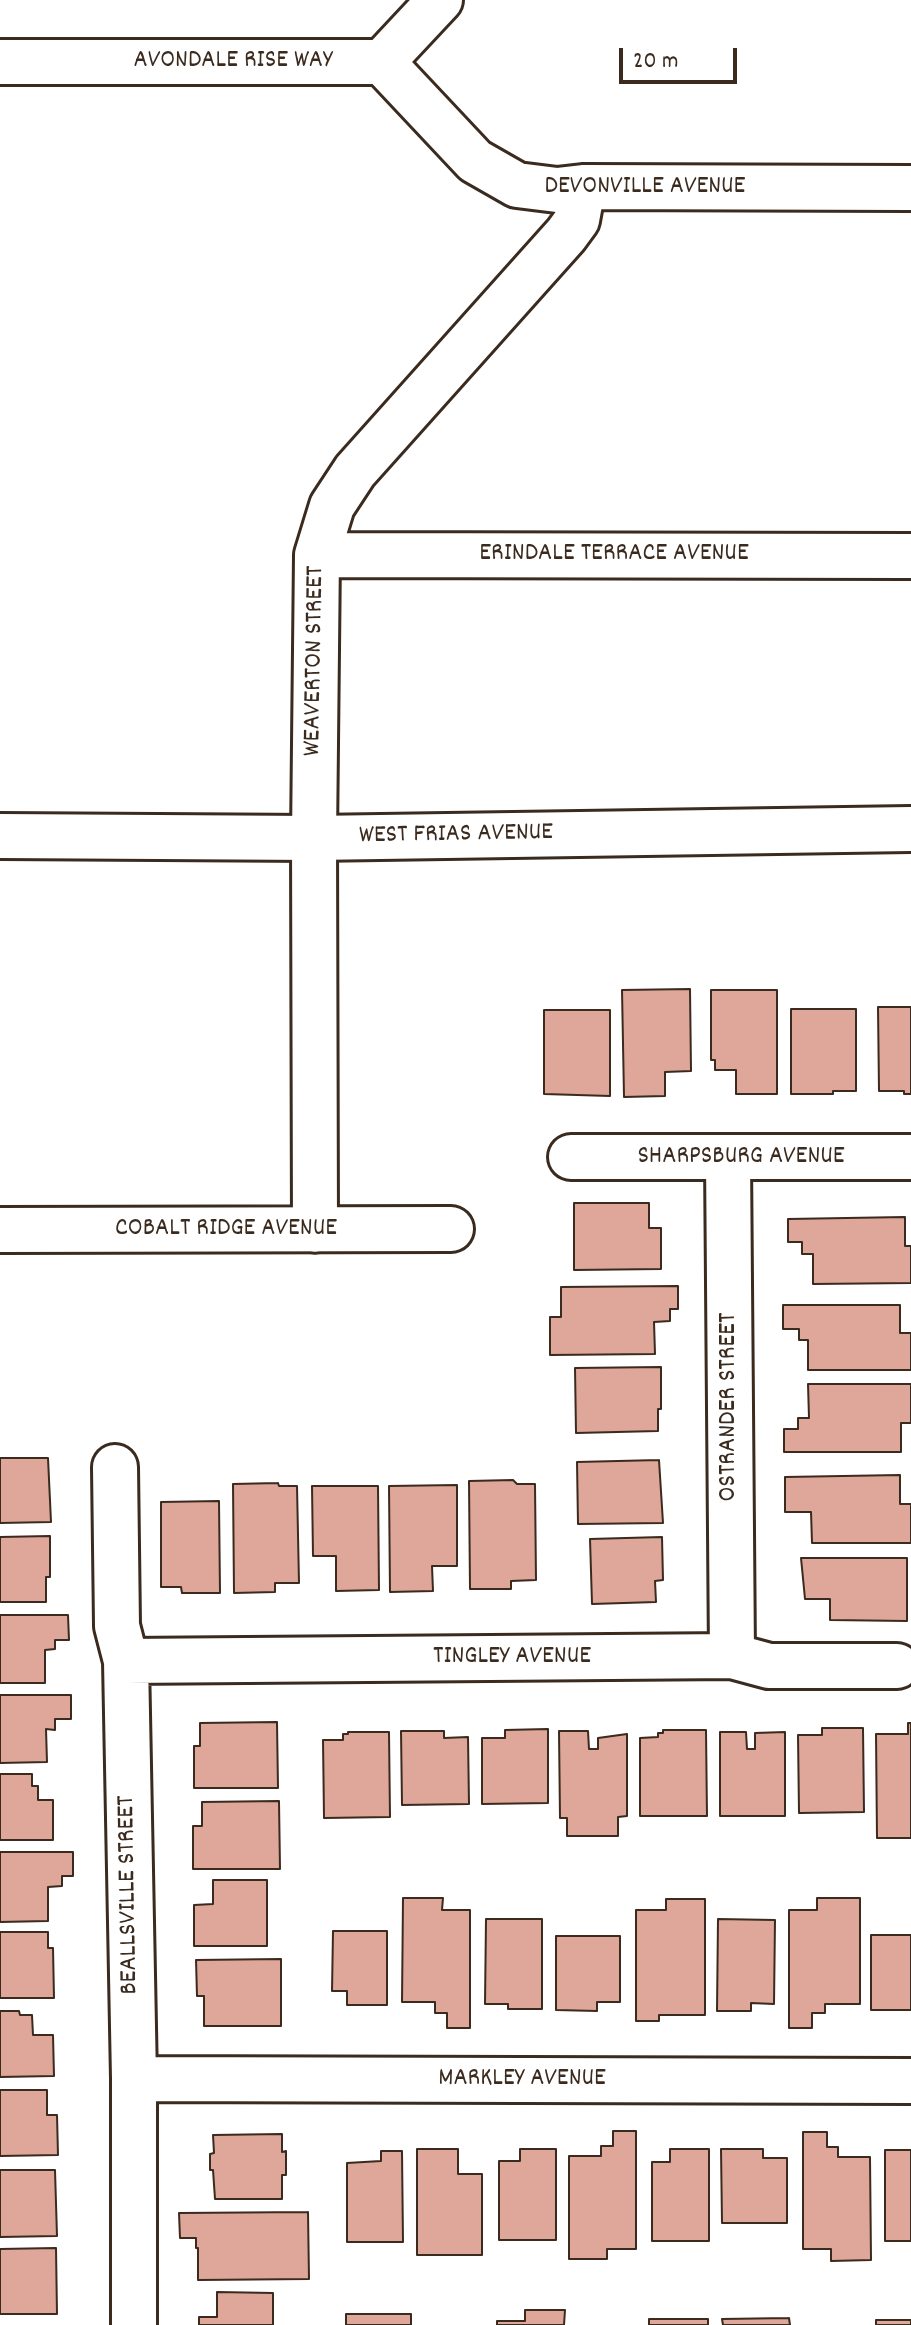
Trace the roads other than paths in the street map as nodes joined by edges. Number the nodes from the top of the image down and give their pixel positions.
1 (440, 0) edge
2 (0, 62) edge
3 (382, 62) junction
4 (583, 187) junction
5 (911, 188) edge
6 (317, 555) junction
7 (911, 556) edge
8 (911, 829) edge
9 (0, 836) edge
10 (314, 838) junction
11 (571, 1157) dead end
12 (911, 1157) edge
13 (728, 1158) junction
14 (451, 1229) dead end
15 (0, 1230) edge
16 (315, 1230) junction
17 (115, 1467) dead end
18 (732, 1656) junction
19 (126, 1661) junction
20 (897, 1666) dead end
21 (134, 2079) junction
22 (911, 2081) edge
23 (134, 2325) edge

1 - 3 street
2 - 3 street, AVONDALE RISE WAY
3 - 4 street, DEVONVILLE AVENUE
4 - 5 street, DEVONVILLE AVENUE
4 - 6 street, WEAVERTON STREET
6 - 7 street, ERINDALE TERRACE AVENUE
6 - 10 street, WEAVERTON STREET
8 - 10 street, WEST FRIAS AVENUE
9 - 10 street, WEST FRIAS AVENUE
10 - 16 street, WEAVERTON STREET
11 - 13 street, SHARPSBURG AVENUE
12 - 13 street, SHARPSBURG AVENUE
13 - 18 street, OSTRANDER STREET
14 - 16 street, COBALT RIDGE AVENUE
15 - 16 street, COBALT RIDGE AVENUE
17 - 19 street, BEALLSVILLE STREET
18 - 19 street, TINGLEY AVENUE
18 - 20 street, TINGLEY AVENUE
19 - 21 street, BEALLSVILLE STREET
21 - 22 street, MARKLEY AVENUE
21 - 23 street, BEALLSVILLE STREET

